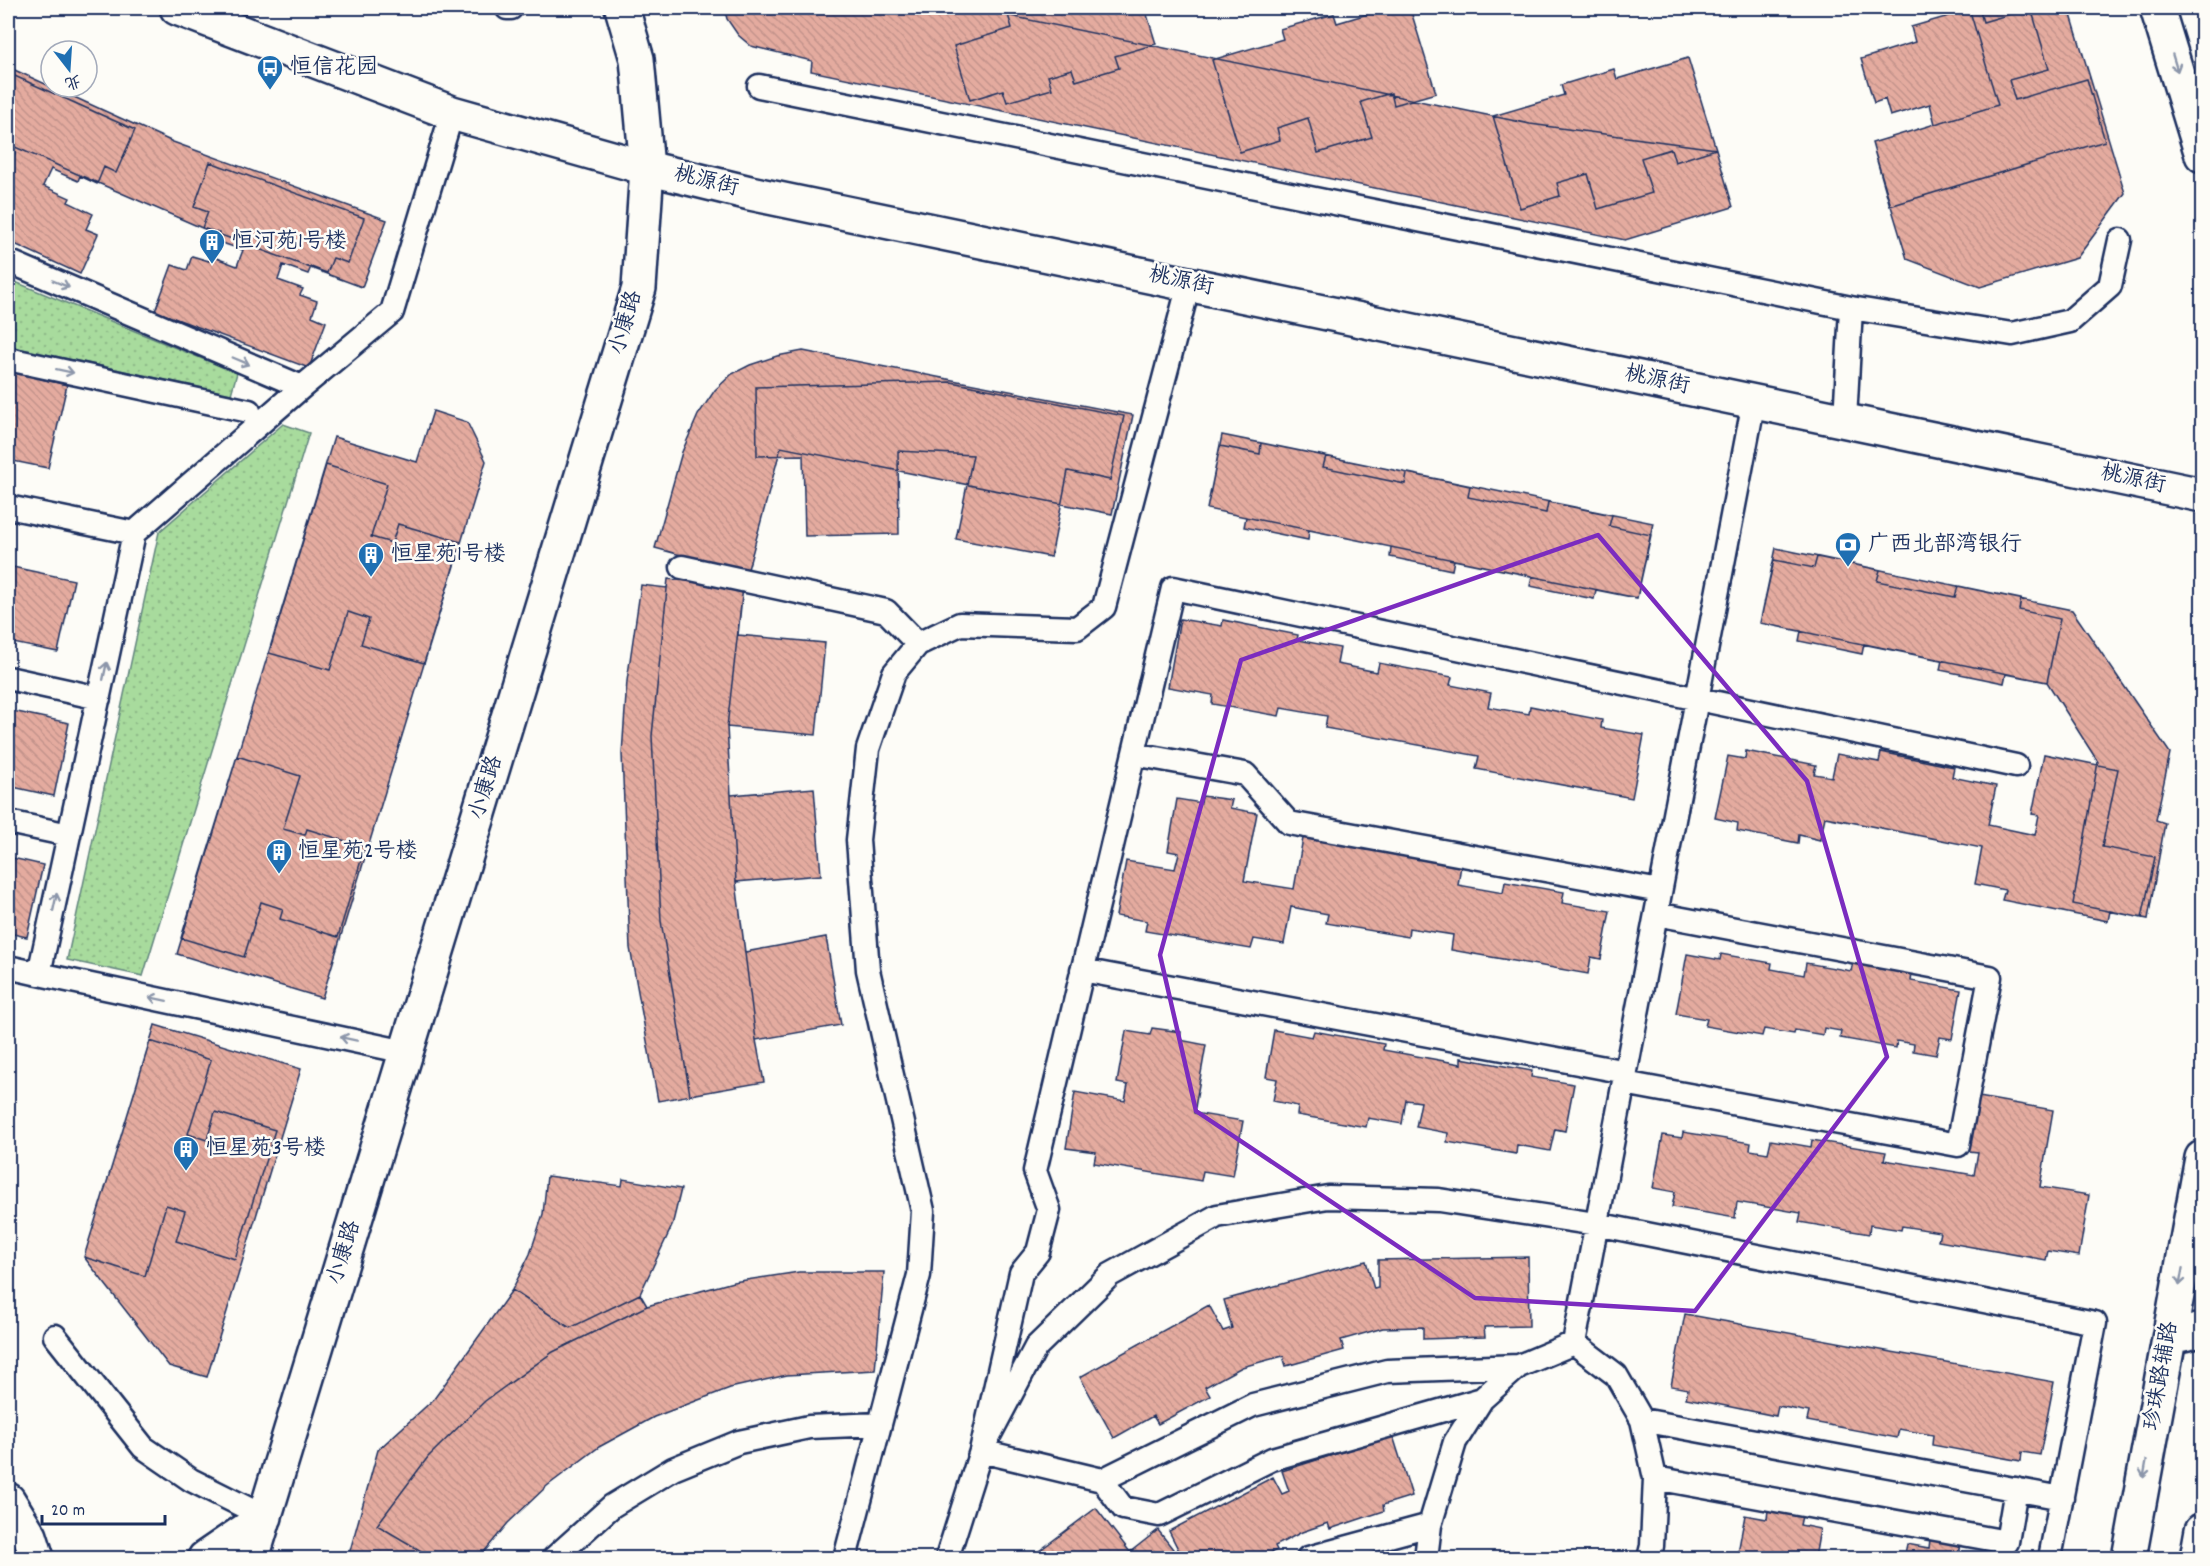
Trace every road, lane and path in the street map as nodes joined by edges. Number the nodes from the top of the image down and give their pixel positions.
1 (177, 8) edge
2 (622, 8) edge
3 (2157, 8) edge
4 (759, 86) dead end
5 (452, 113) junction
6 (2202, 155) edge
7 (646, 168) junction
8 (2120, 240) dead end
9 (8, 261) edge
10 (1189, 284) junction
11 (1851, 308) junction
12 (8, 359) edge
13 (302, 387) junction
14 (1754, 401) junction
15 (249, 411) dead end
16 (1845, 420) junction
17 (2202, 495) edge
18 (8, 507) edge
19 (134, 533) junction
20 (682, 567) dead end
21 (918, 644) junction
22 (8, 678) edge
23 (99, 698) junction
24 (1697, 699) junction
25 (1134, 754) junction
26 (2016, 766) dead end
27 (8, 822) edge
28 (69, 835) junction
29 (1660, 891) junction
30 (1656, 914) junction
31 (8, 967) edge
32 (1082, 970) junction
33 (39, 974) junction
34 (406, 1052) junction
35 (1625, 1077) junction
36 (2202, 1158) edge
37 (1596, 1224) junction
38 (2202, 1330) edge
39 (55, 1336) dead end
40 (2170, 1337) junction
41 (1574, 1343) junction
42 (1519, 1366) junction
43 (1482, 1399) junction
44 (1642, 1420) junction
45 (880, 1424) junction
46 (981, 1451) junction
47 (1655, 1478) junction
48 (1102, 1480) junction
49 (2016, 1489) junction
50 (2062, 1498) junction
51 (8, 1500) edge
52 (265, 1517) junction
53 (1430, 1525) junction
54 (2202, 1530) edge
55 (34, 1547) edge
56 (2005, 1550) edge
57 (60, 1558) edge
58 (205, 1558) edge
59 (252, 1558) edge
60 (554, 1558) edge
61 (845, 1558) edge
62 (947, 1558) edge
63 (1308, 1558) edge
64 (1426, 1558) edge
65 (1649, 1558) edge
66 (2050, 1558) edge
67 (2129, 1558) edge
68 (2197, 1558) edge

1 - 5 street, 桃源街
2 - 7 street, 小康路
3 -> 6 street
4 - 11 lane
5 - 7 street, 桃源街
5 - 13 lane
7 - 10 street, 桃源街
7 - 34 street, 小康路
8 - 11 lane
9 -> 13 lane
10 - 14 street, 桃源街
10 - 21 lane
11 - 16 lane
12 -> 15 lane
13 - 19 lane
14 - 16 street, 桃源街
14 - 24 lane
16 - 17 street, 桃源街
18 - 19 lane
23 -> 19 lane
20 - 21 lane
21 - 45 lane
22 - 23 lane
23 - 28 lane
24 - 25 lane
24 - 26 lane
24 - 29 lane
25 - 29 lane
25 - 32 lane
27 - 28 lane
33 -> 28 lane
29 - 30 lane
30 - 35 lane
30 - 35 lane
31 - 33 lane
32 - 35 lane
32 - 46 lane
34 -> 33 lane
34 - 52 street, 小康路
35 - 37 lane
36 -> 40 street, 珍珠路辅路
37 - 41 lane
37 - 46 lane
37 - 50 lane
38 - 40 street
39 - 52 lane
40 -> 67 street, 珍珠路辅路
41 - 42 lane
41 - 44 lane
42 - 43 lane
42 - 48 lane
43 - 48 lane
43 - 53 lane
44 - 47 lane
44 - 49 lane
45 - 60 lane
45 - 61 lane
46 - 48 lane
46 - 62 lane
47 - 56 lane
47 - 65 lane
49 - 50 lane
49 - 56 lane
50 - 66 lane
51 - 55 street
52 - 58 street
52 - 59 street, 小康路
53 - 63 lane
53 - 64 lane
54 - 68 street
55 - 57 street

